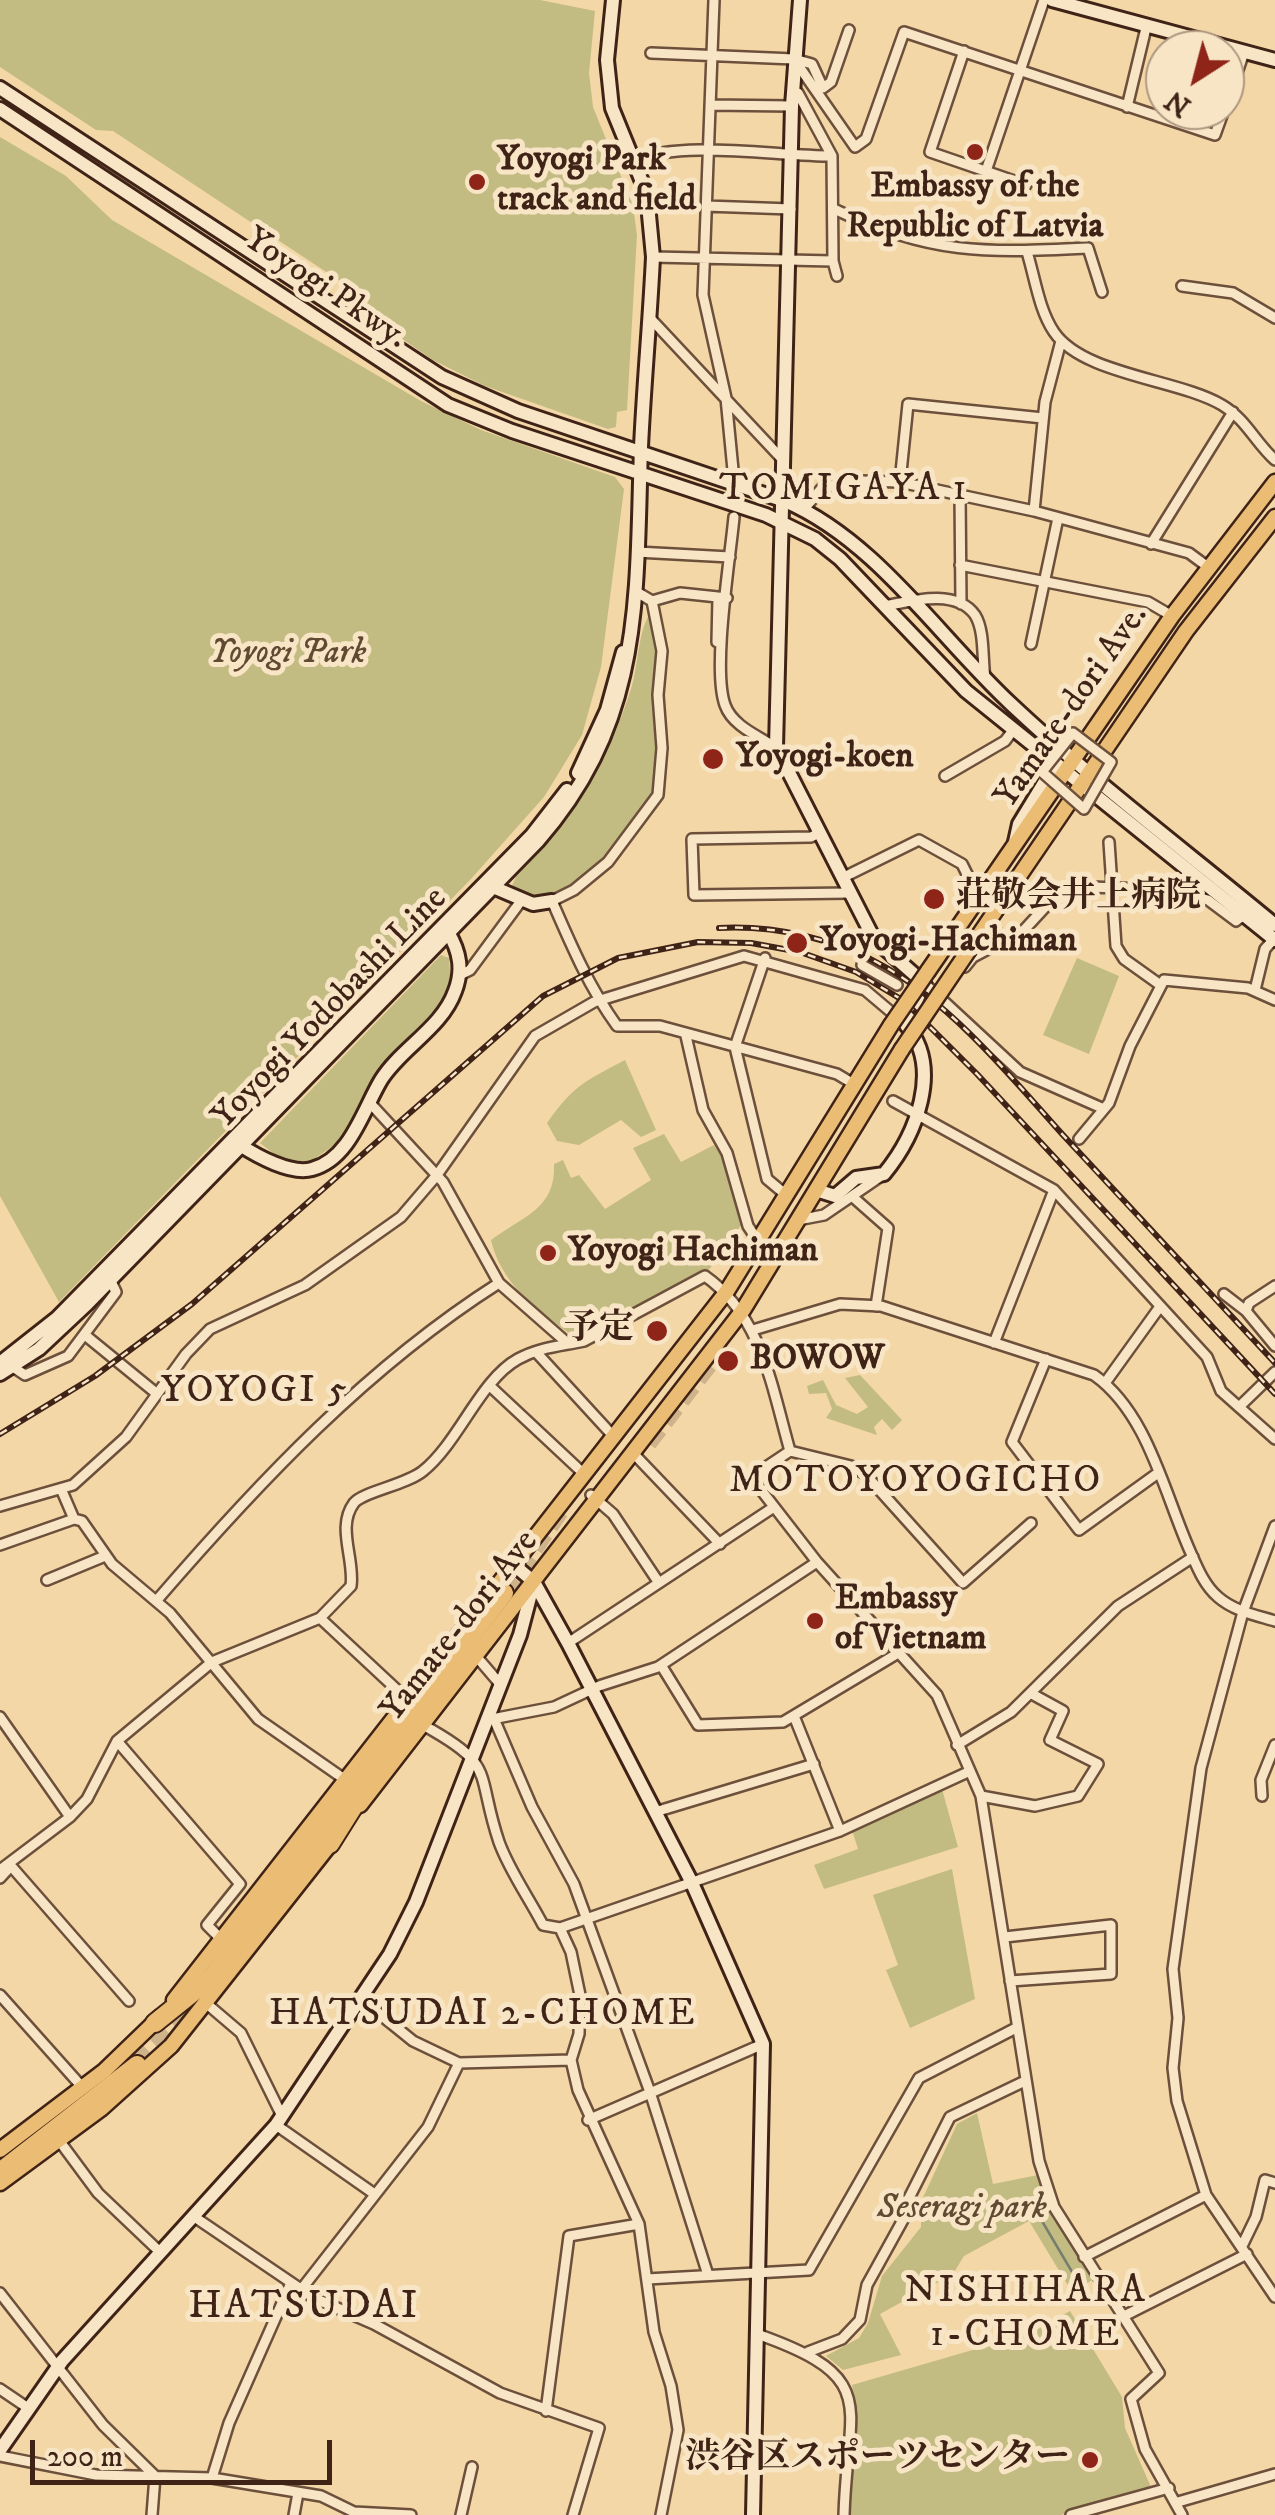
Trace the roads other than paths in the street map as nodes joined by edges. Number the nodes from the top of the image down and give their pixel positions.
1 (614, 0) edge
2 (714, 0) edge
3 (800, 0) edge
4 (1044, 0) edge
5 (1052, 0) edge
6 (1092, 7) edge
7 (1146, 28) junction
8 (849, 30) dead end
9 (1154, 30) edge
10 (964, 52) junction
11 (1245, 52) edge
12 (650, 53) dead end
13 (713, 56) junction
14 (794, 59) junction
15 (1275, 60) edge
16 (1018, 71) junction
17 (0, 88) edge
18 (792, 100) junction
19 (710, 105) junction
20 (1127, 107) junction
21 (0, 108) edge
22 (1145, 113) edge
23 (709, 152) junction
24 (791, 156) junction
25 (832, 156) junction
26 (632, 160) junction
27 (986, 171) junction
28 (1026, 185) dead end
29 (706, 206) junction
30 (791, 209) junction
31 (834, 209) junction
32 (1027, 252) junction
33 (653, 256) junction
34 (704, 258) junction
35 (832, 261) junction
36 (789, 262) junction
37 (836, 276) dead end
38 (1182, 286) dead end
39 (1102, 292) dead end
40 (650, 318) junction
41 (1275, 318) edge
42 (1061, 341) junction
43 (726, 398) junction
44 (1233, 412) junction
45 (1043, 418) junction
46 (641, 453) junction
47 (1275, 460) edge
48 (784, 461) junction
49 (734, 470) dead end
50 (641, 474) junction
51 (900, 482) junction
52 (1275, 482) edge
53 (960, 493) junction
54 (784, 501) junction
55 (804, 510) junction
56 (1034, 510) junction
57 (734, 517) dead end
58 (1058, 518) junction
59 (783, 522) junction
60 (1272, 527) edge
61 (1150, 544) junction
62 (637, 552) junction
63 (730, 556) junction
64 (960, 564) junction
65 (1208, 567) junction
66 (1045, 582) junction
67 (635, 591) junction
68 (723, 598) junction
69 (652, 601) junction
70 (910, 602) junction
71 (961, 604) junction
72 (883, 607) junction
73 (1172, 616) junction
74 (630, 636) junction
75 (717, 642) dead end
76 (1031, 644) dead end
77 (985, 680) junction
78 (1014, 729) junction
79 (772, 745) dead end
80 (1070, 764) junction
81 (945, 776) dead end
82 (1087, 778) junction
83 (1084, 809) joint
84 (1056, 822) junction
85 (819, 833) junction
86 (1109, 842) dead end
87 (1014, 845) junction
88 (1005, 859) junction
89 (968, 876) tunnel mouth
90 (842, 878) junction
91 (1111, 887) junction
92 (493, 888) junction
93 (850, 893) junction
94 (520, 901) junction
95 (552, 901) junction
96 (993, 907) junction
97 (1244, 915) junction
98 (1275, 925) edge
99 (448, 932) junction
100 (959, 935) junction
101 (1274, 939) edge
102 (765, 958) junction
103 (862, 965) dead end
104 (460, 975) junction
105 (926, 977) junction
106 (1158, 984) junction
107 (898, 985) dead end
108 (1255, 990) junction
109 (940, 996) junction
110 (1275, 1000) edge
111 (600, 1001) junction
112 (898, 1024) junction
113 (686, 1036) junction
114 (735, 1047) junction
115 (852, 1083) junction
116 (893, 1101) dead end
117 (370, 1102) junction
118 (1104, 1109) junction
119 (916, 1115) junction
120 (1080, 1138) dead end
121 (240, 1145) junction
122 (884, 1174) junction
123 (438, 1175) junction
124 (816, 1190) junction
125 (1054, 1190) junction
126 (785, 1194) junction
127 (854, 1198) junction
128 (798, 1220) junction
129 (758, 1241) junction
130 (108, 1275) junction
131 (499, 1283) junction
132 (1275, 1286) edge
133 (727, 1291) junction
134 (1224, 1294) dead end
135 (876, 1306) junction
136 (1159, 1308) junction
137 (742, 1310) junction
138 (1246, 1311) junction
139 (753, 1330) junction
140 (85, 1335) junction
141 (564, 1341) junction
142 (994, 1344) junction
143 (1275, 1346) edge
144 (714, 1350) junction
145 (536, 1352) junction
146 (1046, 1359) junction
147 (4, 1368) edge
148 (1275, 1372) edge
149 (1105, 1383) junction
150 (491, 1387) junction
151 (649, 1392) junction
152 (156, 1393) junction
153 (1239, 1407) junction
154 (614, 1438) junction
155 (1275, 1439) edge
156 (790, 1451) junction
157 (628, 1458) junction
158 (1158, 1472) junction
159 (584, 1474) junction
160 (62, 1491) junction
161 (594, 1497) junction
162 (0, 1506) edge
163 (774, 1507) junction
164 (74, 1519) junction
165 (547, 1522) junction
166 (1031, 1523) dead end
167 (1275, 1526) edge
168 (720, 1544) junction
169 (0, 1546) edge
170 (105, 1556) junction
171 (1193, 1557) junction
172 (818, 1562) junction
173 (514, 1565) junction
174 (47, 1580) dead end
175 (534, 1582) junction
176 (659, 1582) junction
177 (157, 1600) junction
178 (1243, 1612) junction
179 (320, 1618) junction
180 (1275, 1621) edge
181 (568, 1643) junction
182 (900, 1652) junction
183 (476, 1656) junction
184 (212, 1662) junction
185 (661, 1665) junction
186 (500, 1684) junction
187 (592, 1690) junction
188 (1032, 1694) junction
189 (410, 1700) junction
190 (794, 1716) junction
191 (0, 1718) edge
192 (491, 1719) junction
193 (423, 1726) junction
194 (117, 1741) junction
195 (1275, 1745) edge
196 (957, 1746) junction
197 (472, 1755) junction
198 (814, 1764) junction
199 (968, 1772) junction
200 (1261, 1780) junction
201 (347, 1781) junction
202 (1275, 1782) edge
203 (981, 1796) junction
204 (1262, 1796) dead end
205 (655, 1812) junction
206 (70, 1818) junction
207 (840, 1831) junction
208 (330, 1844) junction
209 (11, 1866) junction
210 (0, 1870) edge
211 (0, 1878) edge
212 (692, 1883) junction
213 (584, 1916) junction
214 (560, 1928) junction
215 (1005, 1937) junction
216 (222, 1940) junction
217 (1010, 1981) junction
218 (0, 1995) edge
219 (360, 2000) junction
220 (130, 2001) dead end
221 (207, 2004) junction
222 (155, 2023) junction
223 (1016, 2028) junction
224 (763, 2044) junction
225 (161, 2056) junction
226 (571, 2060) junction
227 (134, 2063) tunnel mouth
228 (459, 2063) junction
229 (104, 2071) junction
230 (1025, 2081) junction
231 (82, 2088) junction
232 (650, 2092) junction
233 (588, 2120) junction
234 (279, 2121) junction
235 (58, 2139) junction
236 (1, 2166) edge
237 (1275, 2184) edge
238 (374, 2193) junction
239 (1206, 2194) junction
240 (196, 2218) junction
241 (639, 2224) junction
242 (1244, 2250) junction
243 (161, 2253) junction
244 (1084, 2257) junction
245 (759, 2272) junction
246 (708, 2275) junction
247 (647, 2280) junction
248 (295, 2288) junction
249 (0, 2293) edge
250 (1275, 2297) edge
251 (1124, 2316) junction
252 (757, 2334) junction
253 (808, 2352) junction
254 (57, 2366) junction
255 (0, 2389) edge
256 (28, 2408) junction
257 (546, 2411) junction
258 (0, 2453) edge
259 (472, 2467) dead end
260 (1275, 2474) edge
261 (155, 2476) junction
262 (212, 2478) junction
263 (1170, 2488) junction
264 (298, 2493) junction
265 (1178, 2502) junction
266 (152, 2515) edge
267 (294, 2515) edge
268 (411, 2515) edge
269 (460, 2515) edge
270 (573, 2515) edge
271 (661, 2515) edge
272 (753, 2515) edge
273 (844, 2515) edge
274 (1072, 2515) edge
275 (1182, 2515) edge

1 - 26 street, Yoyogi Yodobashi Line
2 - 13 street
3 - 14 street
4 - 16 street
5 - 6 street
6 - 7 street
7 - 9 street
7 - 20 street
8 - 14 street
10 - 14 street
10 - 16 street
10 - 27 street
11 - 15 street
12 - 13 street
13 - 14 street
13 - 19 street
14 - 18 street
16 - 20 street
16 - 27 street
17 - 46 street, Yoyogi Pkwy.
18 - 19 street
18 - 24 street
18 - 25 street
19 - 23 street
20 - 22 street
21 - 50 street, Yoyogi Pkwy.
23 - 24 street
23 - 26 street
23 - 29 street
24 - 25 street
24 - 30 street
25 - 31 street
26 - 33 street, Yoyogi Yodobashi Line
27 - 28 street
29 - 30 street
29 - 34 street
30 - 36 street
31 - 32 street
31 - 35 street
32 - 39 street
32 - 42 street
33 - 34 street
33 - 40 street, Yoyogi Yodobashi Line
34 - 36 street
34 - 43 street
35 - 36 street
35 - 37 street
36 - 48 street
38 - 41 street
40 - 43 street
40 - 46 street, Yoyogi Yodobashi Line
42 - 44 street
42 - 45 street
43 - 48 street
43 - 49 street
44 - 47 street
44 - 61 street
45 - 51 street
45 - 56 street
46 - 50 street, Yoyogi Yodobashi Line
46 - 54 street, Yoyogi Pkwy.
48 - 54 street
50 - 59 street, Yoyogi Pkwy.
50 - 62 street, Yoyogi Yodobashi Line
51 - 53 street
51 - 55 street
52 - 65 main road, Yamate-dori Ave.
53 - 56 street
53 - 64 street
54 - 55 street, Yoyogi Pkwy.
54 - 59 street
55 - 70 street, Yoyogi Pkwy.
56 - 58 street
57 - 63 street
58 - 61 street
58 - 66 street
59 - 72 street, Yoyogi Pkwy.
59 - 85 street
60 - 82 main road, Yamate-dori Ave.
61 - 65 street
62 - 63 street
62 - 67 street, Yoyogi Yodobashi Line
63 - 68 street
64 - 66 street
64 - 71 street
65 - 73 main road, Yamate-dori Ave.
66 - 73 street
66 - 76 street
67 - 69 street
67 - 74 street, Yoyogi Yodobashi Line
68 - 69 street
68 - 75 street
68 - 79 street
69 - 95 street
70 - 71 street
70 - 72 street
70 - 77 street, Yoyogi Pkwy.
71 - 77 street
72 - 78 street, Yoyogi Pkwy.
73 - 80 main road, Yamate-dori Ave.
74 - 92 street, Yoyogi Yodobashi Line
74 - 130 street, Yoyogi Yodobashi Line
77 - 80 street, Yoyogi Pkwy.
78 - 80 street
78 - 81 street
78 - 87 street
80 - 82 street
80 - 87 main road, Yamate-dori Ave.
82 - 84 main road, Yamate-dori Ave.
82 - 97 street
82 - 98 street
83 - 83 street, bridge
84 - 88 main road
84 - 96 main road, Yamate-dori Ave.
85 - 90 street
85 - 93 street
86 - 91 street
87 - 88 main road, Yamate-dori Ave.
88 - 100 main road, Yamate-dori Ave.
89 - 90 street
90 - 93 street
91 - 97 street
91 - 106 street
91 - 109 street
92 - 94 street
92 - 99 street, Yoyogi Yodobashi Line
93 - 105 street
94 - 95 street
94 - 104 street
95 - 111 street
96 - 100 main road, bridge
96 - 124 main road, Yamate-dori Ave, bridge
97 - 101 street
99 - 104 street
99 - 121 street, Yoyogi Yodobashi Line
100 - 105 main road, Yamate-dori Ave.
101 - 108 street
102 - 111 street
102 - 112 street
102 - 114 street
103 - 107 street
104 - 117 street
105 - 109 street
105 - 112 main road, bridge
106 - 108 street
106 - 118 street
108 - 110 street
109 - 118 street
111 - 113 street
111 - 123 street
112 - 115 main road, Yamate-dori Ave
112 - 119 street
113 - 114 street
113 - 129 street
114 - 115 street
114 - 126 street
115 - 126 main road, Yamate-dori Ave
116 - 119 street
117 - 121 street
117 - 123 street
118 - 120 street
119 - 122 street
119 - 125 street
121 - 130 street, Yoyogi Yodobashi Line
122 - 124 street
122 - 127 street
123 - 131 street
123 - 152 street
124 - 128 main road, Yamate-dori Ave
125 - 136 street
125 - 142 street
126 - 129 main road, Yamate-dori Ave
127 - 128 street
127 - 135 street
128 - 137 main road, Yamate-dori Ave
129 - 133 main road, Yamate-dori Ave
130 - 140 street
130 - 147 street, Yoyogi Yodobashi Line
131 - 141 street
131 - 177 street
132 - 138 street
133 - 137 street
133 - 141 street
133 - 151 main road, Yamate-dori Ave
134 - 138 street
135 - 139 street
135 - 142 street
136 - 149 street
136 - 153 street
137 - 139 street
137 - 144 main road, Yamate-dori Ave
138 - 143 street
139 - 156 street
140 - 147 street
140 - 152 street
141 - 145 street
142 - 146 street
144 - 151 main road
144 - 157 main road, Yamate-dori Ave
145 - 150 street
145 - 154 street
146 - 149 street
146 - 158 street
148 - 153 street
149 - 158 street
150 - 159 street
150 - 179 street
151 - 154 main road, Yamate-dori Ave
152 - 160 street
153 - 155 street
154 - 159 main road, Yamate-dori Ave
156 - 163 street
156 - 166 street
157 - 161 main road, Yamate-dori Ave
157 - 168 street
158 - 171 street
159 - 165 main road, Yamate-dori Ave
160 - 162 street
160 - 164 street
161 - 165 main road
161 - 175 main road, Yamate-dori Ave
161 - 176 street
163 - 168 street
163 - 172 street
164 - 169 street
164 - 170 street
165 - 173 main road, Yamate-dori Ave
167 - 178 street
168 - 176 street
170 - 174 street
170 - 177 street
171 - 178 street
171 - 188 street
172 - 182 street
172 - 185 street
173 - 175 street
173 - 189 main road, Yamate-dori Ave
175 - 181 street
175 - 183 main road, Yamate-dori Ave
175 - 186 street
176 - 181 street
177 - 184 street
178 - 180 street
178 - 239 street
179 - 184 street
179 - 189 street
181 - 187 street
182 - 190 street
182 - 196 street
183 - 186 street
183 - 193 main road, Yamate-dori Ave
184 - 194 street
184 - 201 street
185 - 187 street
185 - 190 street
186 - 192 street
187 - 192 street
187 - 205 street
188 - 196 street
188 - 203 street
189 - 201 main road, Yamate-dori Ave
190 - 198 street
191 - 206 street
192 - 197 street
192 - 213 street
193 - 197 street
193 - 208 main road, Yamate-dori Ave
194 - 206 street
194 - 216 street
195 - 200 street
196 - 199 street
197 - 214 street
197 - 219 street
198 - 205 street
198 - 207 street
199 - 203 street
199 - 207 street
200 - 202 street
200 - 204 street
201 - 216 main road, Yamate-dori Ave
203 - 215 street
205 - 212 street
206 - 209 street
207 - 212 street
208 - 221 main road, Yamate-dori Ave
208 - 222 highway
209 - 210 street
209 - 211 street
209 - 220 street
212 - 213 street
212 - 224 street
213 - 214 street
213 - 232 street
214 - 226 street
215 - 217 street
215 - 217 street
216 - 222 main road, Yamate-dori Ave
217 - 223 street
218 - 231 street
219 - 228 street
219 - 234 street
221 - 225 main road, Yamate-dori Ave
221 - 234 street
222 - 229 main road, Yamate-dori Ave
223 - 230 street
223 - 245 street
224 - 232 street
224 - 245 street
225 - 229 main road
225 - 235 main road, Yamate-dori Ave
226 - 228 street
226 - 233 street
227 - 236 highway
228 - 238 street
229 - 231 main road, Yamate-dori Ave
230 - 244 street
230 - 253 street
231 - 236 main road, Yamate-dori Ave
232 - 233 street
232 - 246 street
233 - 241 street
234 - 238 street
234 - 240 street
235 - 236 main road, Yamate-dori Ave
235 - 243 street
237 - 242 street
238 - 248 street
239 - 242 street
239 - 244 street
240 - 243 street
240 - 248 street
241 - 247 street
241 - 257 street
242 - 250 street
242 - 251 street
243 - 254 street
244 - 251 street
245 - 246 street
245 - 252 street
246 - 247 street
247 - 271 street
248 - 257 street
248 - 262 street
249 - 254 street
251 - 263 street
252 - 253 street
252 - 272 street
253 - 273 street
254 - 256 street
254 - 261 street
255 - 256 street
256 - 258 street
257 - 270 street
258 - 261 street
259 - 269 street
260 - 265 street
261 - 262 street
261 - 266 street
262 - 264 street
263 - 265 street
263 - 274 street
264 - 267 street
264 - 268 street
265 - 275 street

